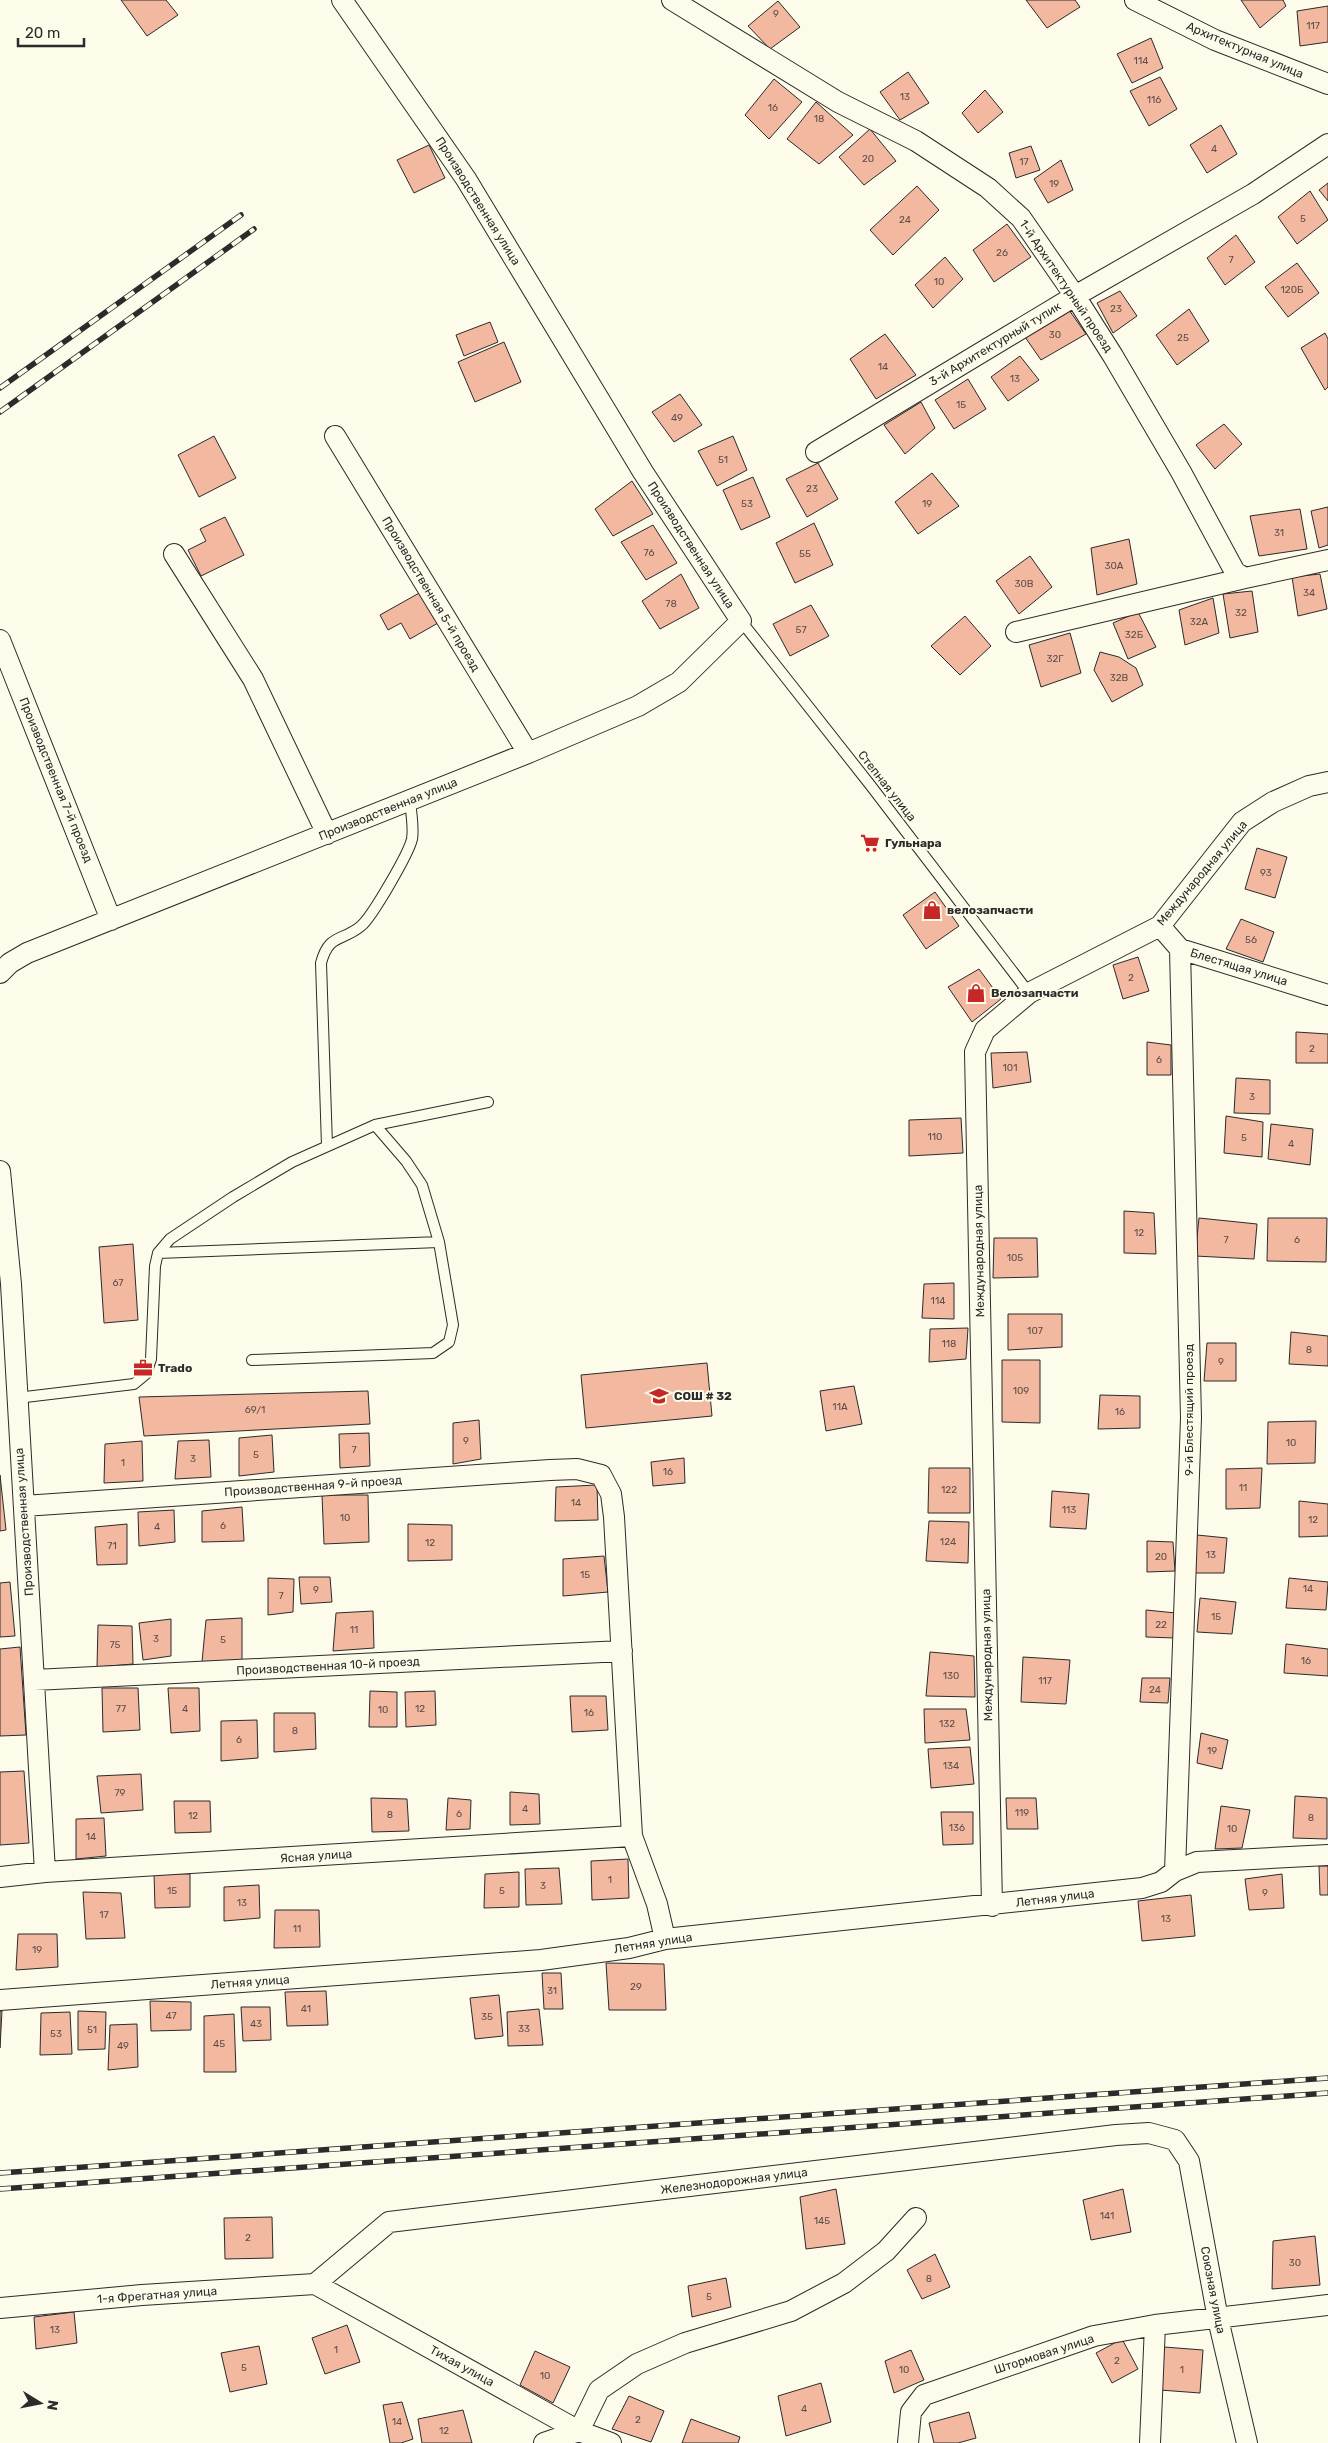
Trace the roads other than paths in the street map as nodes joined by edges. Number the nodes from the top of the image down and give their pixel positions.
1 (342, 0) edge
2 (672, 0) edge
3 (1135, 0) edge
4 (1328, 84) edge
5 (1328, 144) edge
6 (1075, 296) junction
7 (335, 436) dead end
8 (816, 452) dead end
9 (174, 554) dead end
10 (1328, 560) edge
11 (1245, 578) junction
12 (741, 621) junction
13 (1016, 632) dead end
14 (0, 640) edge
15 (528, 753) junction
16 (1328, 782) edge
17 (410, 800) junction
18 (327, 834) junction
19 (111, 920) junction
20 (1160, 926) junction
21 (1180, 950) junction
22 (0, 973) edge
23 (1029, 993) junction
24 (1328, 995) edge
25 (488, 1102) dead end
26 (376, 1125) junction
27 (327, 1146) junction
28 (0, 1171) edge
29 (440, 1242) junction
30 (158, 1253) junction
31 (5, 1284) edge
32 (252, 1360) dead end
33 (17, 1398) junction
34 (24, 1506) junction
35 (622, 1651) junction
36 (34, 1680) junction
37 (632, 1836) junction
38 (1328, 1855) edge
39 (1176, 1870) junction
40 (45, 1872) junction
41 (0, 1877) edge
42 (992, 1906) junction
43 (665, 1939) junction
44 (0, 2000) edge
45 (1175, 2140) joint
46 (916, 2218) dead end
47 (315, 2284) junction
48 (1328, 2305) edge
49 (0, 2308) edge
50 (1218, 2319) junction
51 (1155, 2325) junction
52 (579, 2431) junction
53 (544, 2443) edge
54 (611, 2443) edge
55 (908, 2443) edge
56 (1150, 2443) edge
57 (1247, 2443) edge

1 - 12 street, Производственная улица
2 - 6 street, 1-й Архитектурный проезд
3 - 4 street, Архитектурная улица
5 - 6 street, 3-й Архитектурный тупик
6 - 8 street, 3-й Архитектурный тупик
6 - 11 street, 1-й Архитектурный проезд
7 - 15 street, Производственная 5-й проезд
9 - 18 street
10 - 11 street
11 - 13 street
12 - 15 street, Производственная улица
12 - 23 lane, Степная улица
14 - 19 street, Производственная 7-й проезд
15 - 17 street, Производственная улица
16 - 20 street, Международная улица
17 - 18 street, Производственная улица
17 - 27 lane
18 - 19 street, Производственная улица
19 - 22 street, Производственная улица
20 - 21 street, Блестящая улица
20 - 23 street, Международная улица
21 - 24 street, Блестящая улица
21 - 39 street, 9-й Блестящий проезд
23 - 42 street, Международная улица
25 - 26 lane
26 - 27 lane
26 - 29 lane
27 - 30 lane
28 - 31 street, Производственная улица
29 - 30 lane
29 - 32 lane
30 - 33 lane
31 - 33 street, Производственная улица
33 - 34 street, Производственная улица
34 - 35 street, Производственная 9-й проезд
34 - 36 street, Производственная улица
35 - 36 street, Производственная 10-й проезд
35 - 37 street
36 - 40 street, Производственная улица
37 - 40 street, Ясная улица
37 - 43 street
38 - 39 street, Летняя улица
39 - 42 street, Летняя улица
40 - 41 street, Ясная улица
42 - 43 street, Летняя улица
43 - 44 street, Летняя улица
45 - 47 street, Железнодорожная улица
45 - 50 street, Союзная улица
46 - 52 street
47 - 49 street, 1-я Фрегатная улица
47 - 52 street, Тихая улица
48 - 50 street, Штормовая улица
50 - 51 street, Штормовая улица
50 - 57 street, Союзная улица
51 - 55 street, Штормовая улица
51 - 56 street
52 - 53 street
52 - 54 street, Тихая улица

